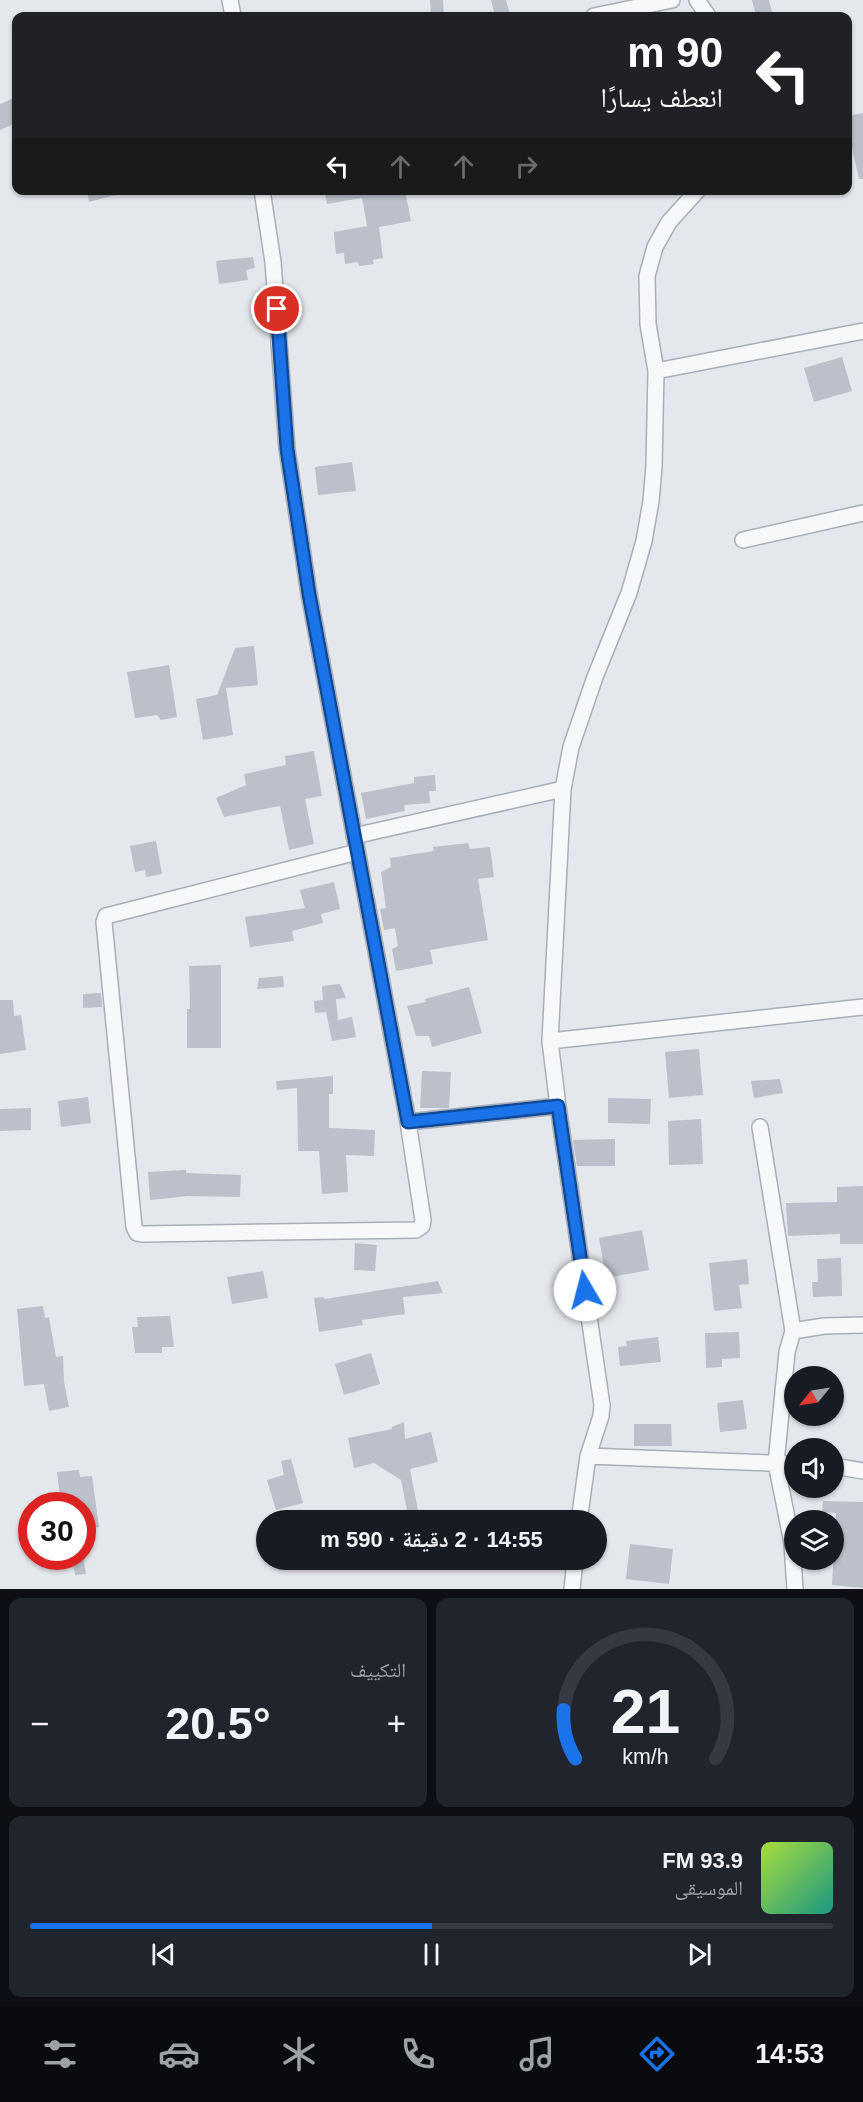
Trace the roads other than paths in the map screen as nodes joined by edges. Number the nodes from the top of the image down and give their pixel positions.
1 (672, 0) edge
2 (614, 12) edge
3 (263, 195) edge
4 (694, 195) edge
5 (863, 332) edge
6 (656, 372) junction
7 (863, 513) edge
8 (743, 540) dead end
9 (563, 789) junction
10 (354, 836) junction
11 (357, 852) junction
12 (863, 1007) edge
13 (550, 1041) junction
14 (558, 1106) junction
15 (408, 1122) junction
16 (760, 1127) dead end
17 (863, 1325) edge
18 (793, 1331) junction
19 (588, 1456) junction
20 (776, 1463) junction
21 (784, 1463) edge
22 (844, 1468) edge
23 (863, 1471) edge
24 (581, 1510) edge
25 (574, 1570) edge
26 (572, 1589) edge
27 (795, 1589) edge

1 - 2 street
3 - 10 street
4 - 6 street
5 - 6 street
6 - 9 street
7 - 8 street
9 - 10 street
9 - 13 street
10 - 11 street
11 - 15 street
11 - 15 street
12 - 13 street
13 - 14 street
14 - 15 street
14 - 19 street
16 - 18 street
17 - 18 street
18 - 20 street
19 - 20 street
19 - 24 street
20 - 21 street
20 - 27 street
22 - 23 street
25 - 26 street

